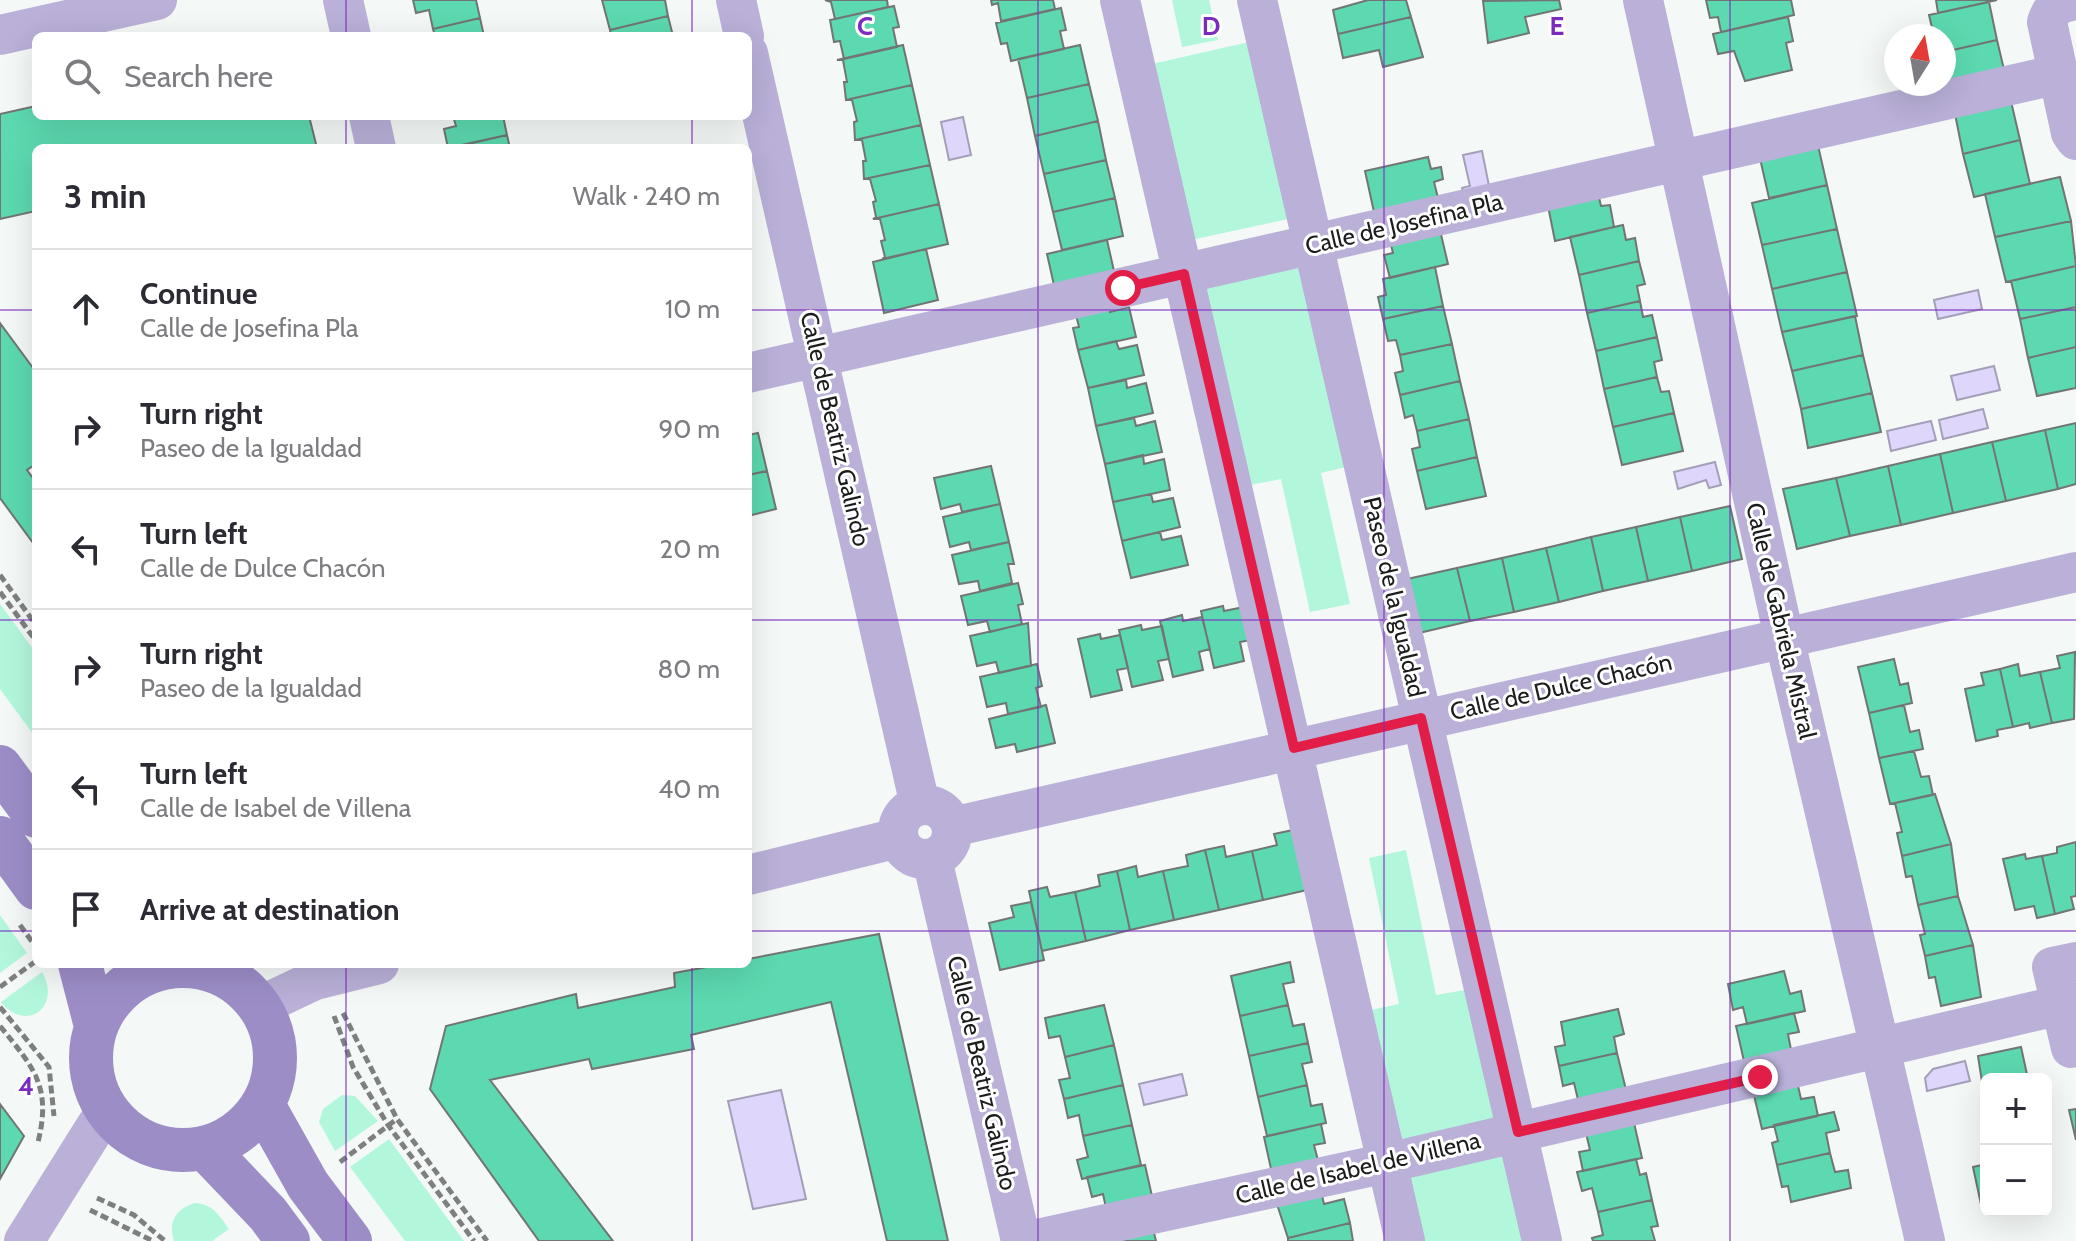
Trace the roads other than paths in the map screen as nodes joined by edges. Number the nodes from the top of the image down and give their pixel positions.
1 (157, 0) edge
2 (343, 0) edge
3 (736, 0) edge
4 (1120, 0) edge
5 (1257, 0) edge
6 (1643, 0) edge
7 (2075, 0) edge
8 (350, 32) edge
9 (743, 32) edge
10 (0, 35) edge
11 (752, 70) edge
12 (2059, 74) junction
13 (370, 120) edge
14 (2076, 140) edge
15 (375, 144) edge
16 (1679, 161) junction
17 (1315, 244) junction
18 (1184, 274) junction
19 (819, 357) junction
20 (752, 372) edge
21 (2076, 572) edge
22 (1784, 637) junction
23 (1421, 718) junction
24 (1294, 748) junction
25 (0, 767) edge
26 (920, 805) junction
27 (32, 811) edge
28 (0, 838) edge
29 (898, 838) junction
30 (942, 843) junction
31 (752, 874) edge
32 (32, 882) edge
33 (2076, 962) edge
34 (81, 968) edge
35 (161, 968) edge
36 (200, 968) edge
37 (363, 968) edge
38 (2061, 1005) junction
39 (260, 1006) junction
40 (96, 1026) junction
41 (2076, 1047) edge
42 (1880, 1049) junction
43 (263, 1105) junction
44 (109, 1113) junction
45 (1518, 1132) junction
46 (205, 1148) junction
47 (1387, 1163) junction
48 (24, 1241) edge
49 (288, 1241) edge
50 (350, 1241) edge
51 (1021, 1241) edge
52 (1028, 1241) edge
53 (1405, 1241) edge
54 (1542, 1241) edge
55 (1925, 1241) edge

1 - 10 street
2 - 8 street
3 - 9 street
4 - 18 street
5 - 17 street, Paseo de la Igualdad
6 - 16 street, Calle de Gabriela Mistral
7 - 12 street
11 - 19 street, Calle de Beatriz Galindo
12 - 14 street
12 - 16 street, Calle de Josefina Pla
13 - 15 street
16 - 17 street, Calle de Josefina Pla
16 - 22 street, Calle de Gabriela Mistral
17 - 18 street, Calle de Josefina Pla
17 - 23 street, Paseo de la Igualdad
18 - 19 street, Calle de Josefina Pla
18 - 24 street
19 - 20 street, Calle de Josefina Pla
19 - 26 street, Calle de Beatriz Galindo
21 - 22 street, Calle de Dulce Chacón
22 - 23 street, Calle de Dulce Chacón
22 - 42 street, Calle de Gabriela Mistral
23 - 24 street, Calle de Dulce Chacón
23 - 45 street, Paseo de la Igualdad
24 - 30 street, Calle de Dulce Chacón
24 - 47 street
25 - 27 street
26 - 29 street
26 - 30 street
28 - 32 street
29 - 30 street
29 - 31 street
30 - 51 street, Calle de Beatriz Galindo
33 - 38 street
34 - 40 street
35 - 40 street
36 - 39 street
37 - 39 street
38 - 41 street
38 - 42 street, Calle de Isabel de Villena
39 - 43 street
40 - 44 street
42 - 45 street, Calle de Isabel de Villena
42 - 55 street, Calle de Gabriela Mistral
43 - 46 street
43 - 50 street
44 - 46 street
44 - 48 street
45 - 47 street, Calle de Isabel de Villena
45 - 54 street, Paseo de la Igualdad
46 - 49 street
47 - 52 street, Calle de Isabel de Villena
47 - 53 street

